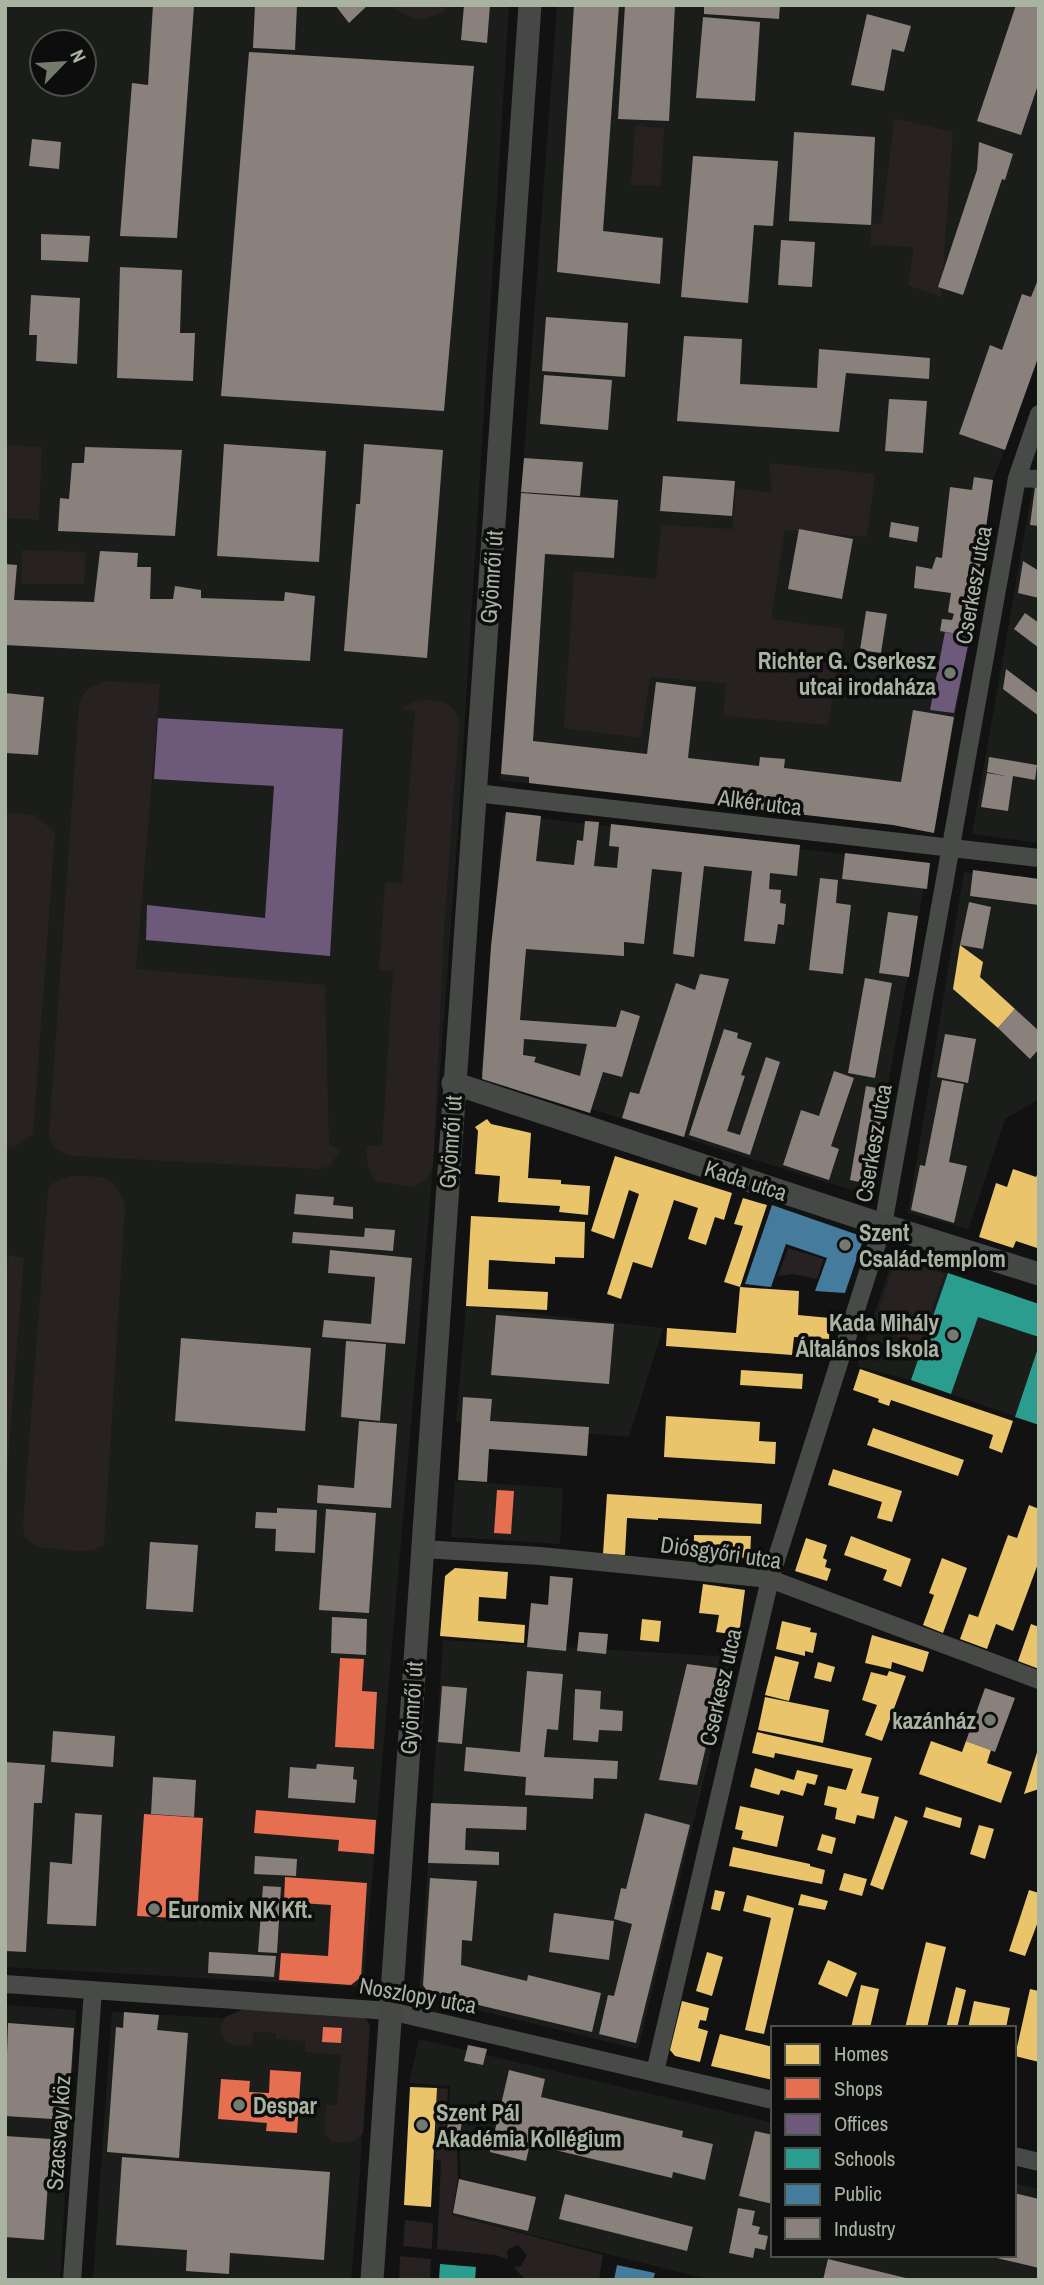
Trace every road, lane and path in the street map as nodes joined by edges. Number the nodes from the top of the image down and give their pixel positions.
1 (530, 5) edge
2 (1039, 414) edge
3 (1017, 478) junction
4 (1039, 479) edge
5 (476, 793) junction
6 (951, 849) junction
7 (1039, 858) edge
8 (453, 1083) junction
9 (883, 1225) junction
10 (1039, 1274) edge
11 (422, 1549) junction
12 (770, 1578) junction
13 (1039, 1680) edge
14 (5, 1984) edge
15 (93, 1990) junction
16 (390, 2011) junction
17 (655, 2072) junction
18 (771, 2100) edge
19 (1016, 2157) edge
20 (1039, 2162) edge
21 (72, 2280) edge
22 (372, 2280) edge

1 - 5 street, Gyömrői út
2 - 3 street, Cserkesz utca
3 - 4 street
3 - 6 street, Cserkesz utca
5 - 6 street, Alkér utca
5 - 8 street, Gyömrői út
6 - 7 street, Alkér utca
6 - 9 street, Cserkesz utca
8 - 9 street, Kada utca
8 - 11 street, Gyömrői út
9 - 10 street, Kada utca
9 - 12 street, Cserkesz utca
11 - 12 street, Diósgyőri utca
11 - 16 street, Gyömrői út
12 - 13 street, Diósgyőri utca
12 - 17 street, Cserkesz utca
14 - 15 street, Noszlopy utca
15 - 16 street, Noszlopy utca
15 - 21 street, Szacsvay köz
16 - 17 street, Noszlopy utca
16 - 22 street, Gyömrői út
17 - 18 street, Noszlopy utca
19 - 20 street

